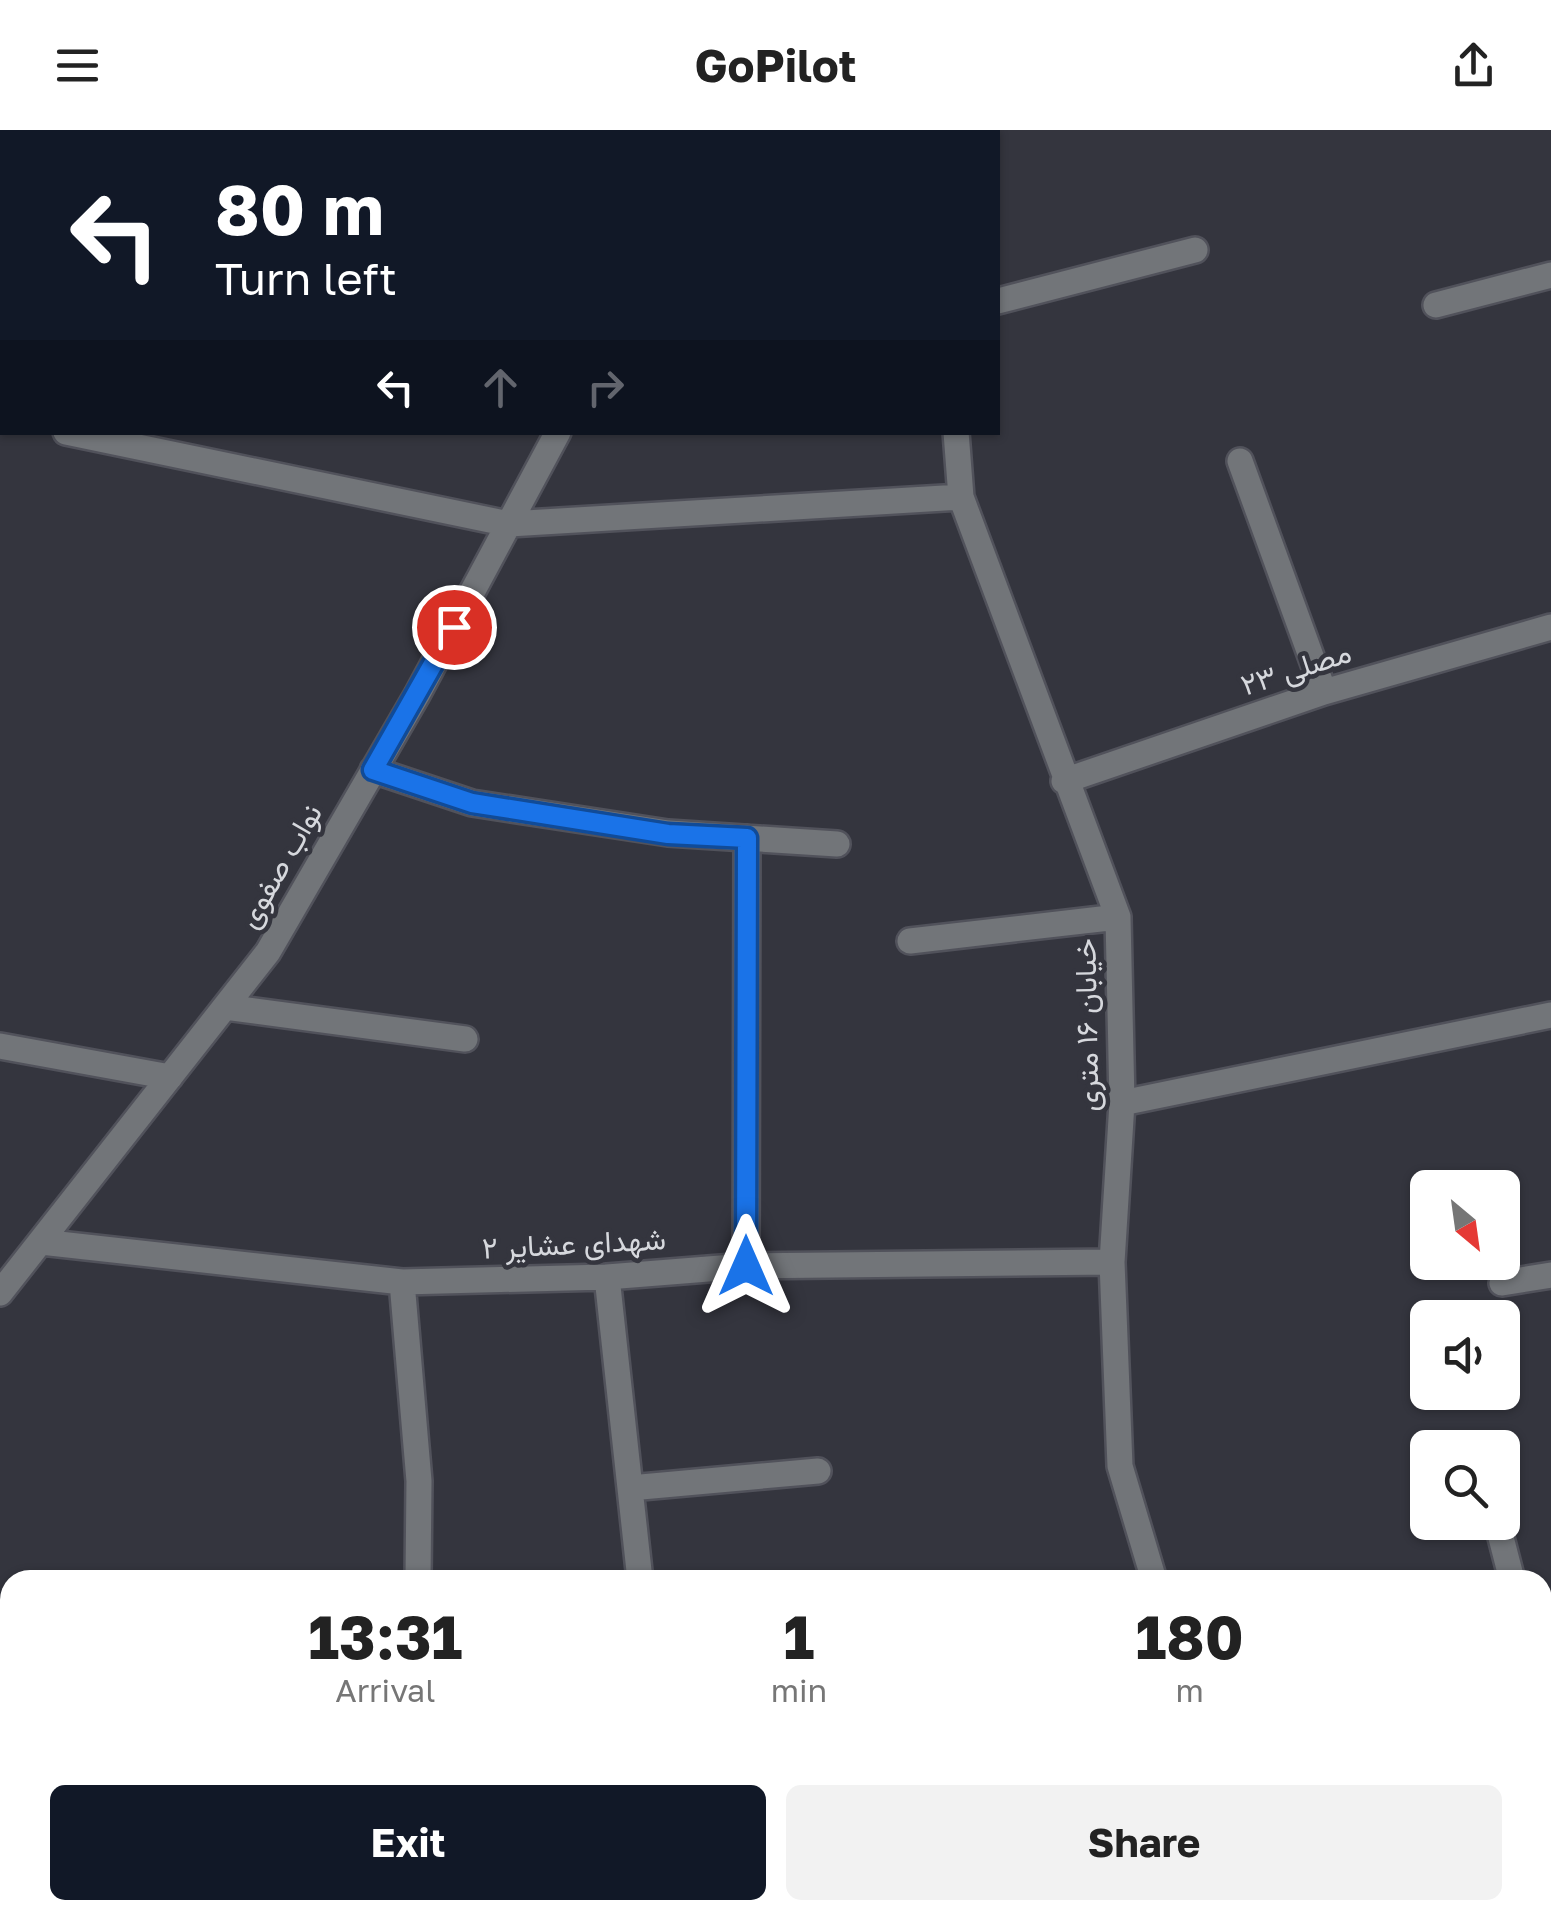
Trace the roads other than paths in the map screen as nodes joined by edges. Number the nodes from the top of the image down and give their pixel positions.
1 (1195, 250) dead end
2 (1551, 275) edge
3 (1000, 301) edge
4 (1436, 304) dead end
5 (80, 435) edge
6 (556, 435) edge
7 (956, 435) edge
8 (1240, 461) dead end
9 (961, 496) junction
10 (509, 524) junction
11 (1551, 628) edge
12 (1324, 692) junction
13 (373, 770) junction
14 (1064, 781) junction
15 (747, 838) junction
16 (836, 844) dead end
17 (1118, 918) junction
18 (910, 941) dead end
19 (225, 1007) junction
20 (1551, 1016) edge
21 (465, 1039) dead end
22 (0, 1046) edge
23 (170, 1078) junction
24 (1122, 1102) junction
25 (40, 1242) junction
26 (1112, 1262) junction
27 (746, 1266) junction
28 (1551, 1276) edge
29 (607, 1278) junction
30 (402, 1282) junction
31 (1502, 1284) dead end
32 (0, 1293) edge
33 (818, 1471) dead end
34 (630, 1488) junction
35 (1502, 1540) edge
36 (418, 1570) edge
37 (639, 1570) edge
38 (1151, 1570) edge
39 (1509, 1570) edge

1 - 3 street
2 - 4 street
5 - 10 street
6 - 10 street, نواب صفوی
7 - 9 street, خیابان ۱۶ متری
8 - 12 street
9 - 10 street
9 - 14 street, خیابان ۱۶ متری
10 - 13 street, نواب صفوی
11 - 12 street, مصلی ۲۳
12 - 14 street, مصلی ۲۳
13 - 15 street
13 - 19 street, نواب صفوی
14 - 17 street, خیابان ۱۶ متری
15 - 16 street
15 - 27 street
17 - 18 street
17 - 24 street, خیابان ۱۶ متری
19 - 21 street
19 - 23 street, نواب صفوی
20 - 24 street
22 - 23 street
23 - 25 street, نواب صفوی
24 - 26 street, خیابان ۱۶ متری
25 - 30 street, شهدای عشایر ۲
25 - 32 street, نواب صفوی
26 - 27 street, شهدای عشایر ۲
26 - 38 street, خیابان ۱۶ متری
27 - 29 street, شهدای عشایر ۲
28 - 31 street
29 - 30 street, شهدای عشایر ۲
29 - 34 street
30 - 36 street
33 - 34 street
34 - 37 street
35 - 39 street

